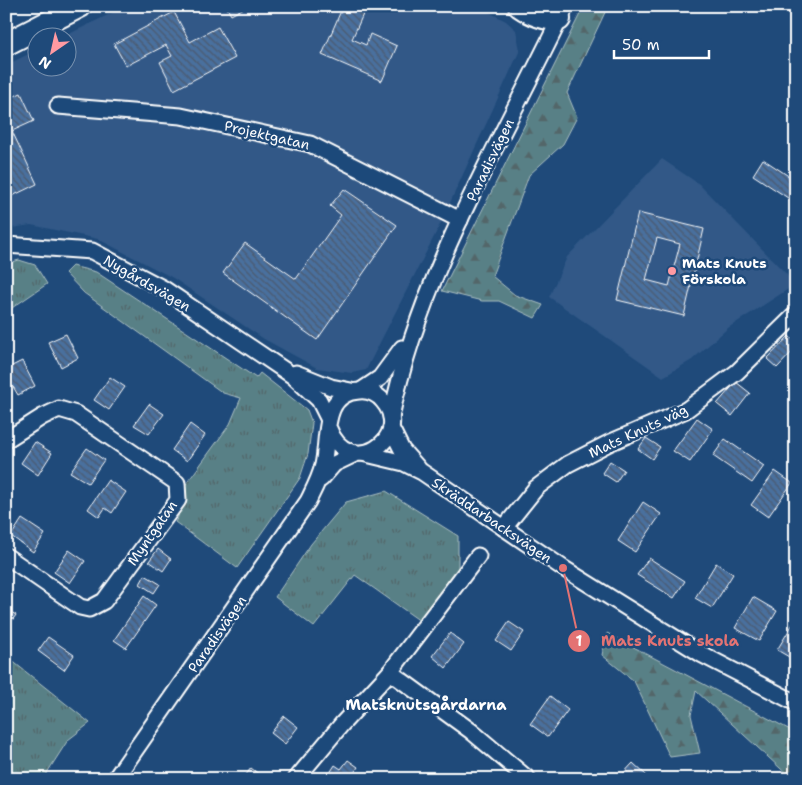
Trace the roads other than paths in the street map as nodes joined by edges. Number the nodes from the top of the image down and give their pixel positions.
1 (50, 6) edge
2 (80, 6) edge
3 (520, 6) edge
4 (557, 11) edge
5 (6, 28) edge
6 (6, 44) edge
7 (58, 106) dead end
8 (460, 220) junction
9 (6, 245) edge
10 (796, 314) edge
11 (419, 316) junction
12 (274, 363) junction
13 (357, 391) junction
14 (391, 422) junction
15 (328, 423) junction
16 (6, 440) edge
17 (360, 453) junction
18 (422, 472) junction
19 (315, 486) junction
20 (504, 528) junction
21 (6, 556) edge
22 (478, 556) dead end
23 (390, 672) junction
24 (796, 703) edge
25 (115, 779) edge
26 (296, 779) edge
27 (528, 779) edge

1 - 5 highway
2 - 6 highway
3 - 4 highway
4 - 8 street, Paradisvägen
7 - 8 street, Projektgatan
8 - 11 street, Paradisvägen
9 - 12 street, Nygårdsvägen
10 - 20 street, Mats Knuts väg
11 - 13 street, Paradisvägen
11 - 14 street, Paradisvägen
12 - 13 street, Nygårdsvägen
12 - 15 street, Nygårdsvägen
13 - 14 street
13 - 15 street
14 - 17 street
14 - 18 street, Skräddarbacksvägen
15 - 17 street
15 - 19 street, Paradisvägen
16 - 21 street, Myntgatan
17 - 18 street, Skräddarbacksvägen
17 - 19 street, Paradisvägen
18 - 20 street, Skräddarbacksvägen
19 - 25 street, Paradisvägen
20 - 24 street, Skräddarbacksvägen
22 - 23 street
23 - 26 street
23 - 27 street

